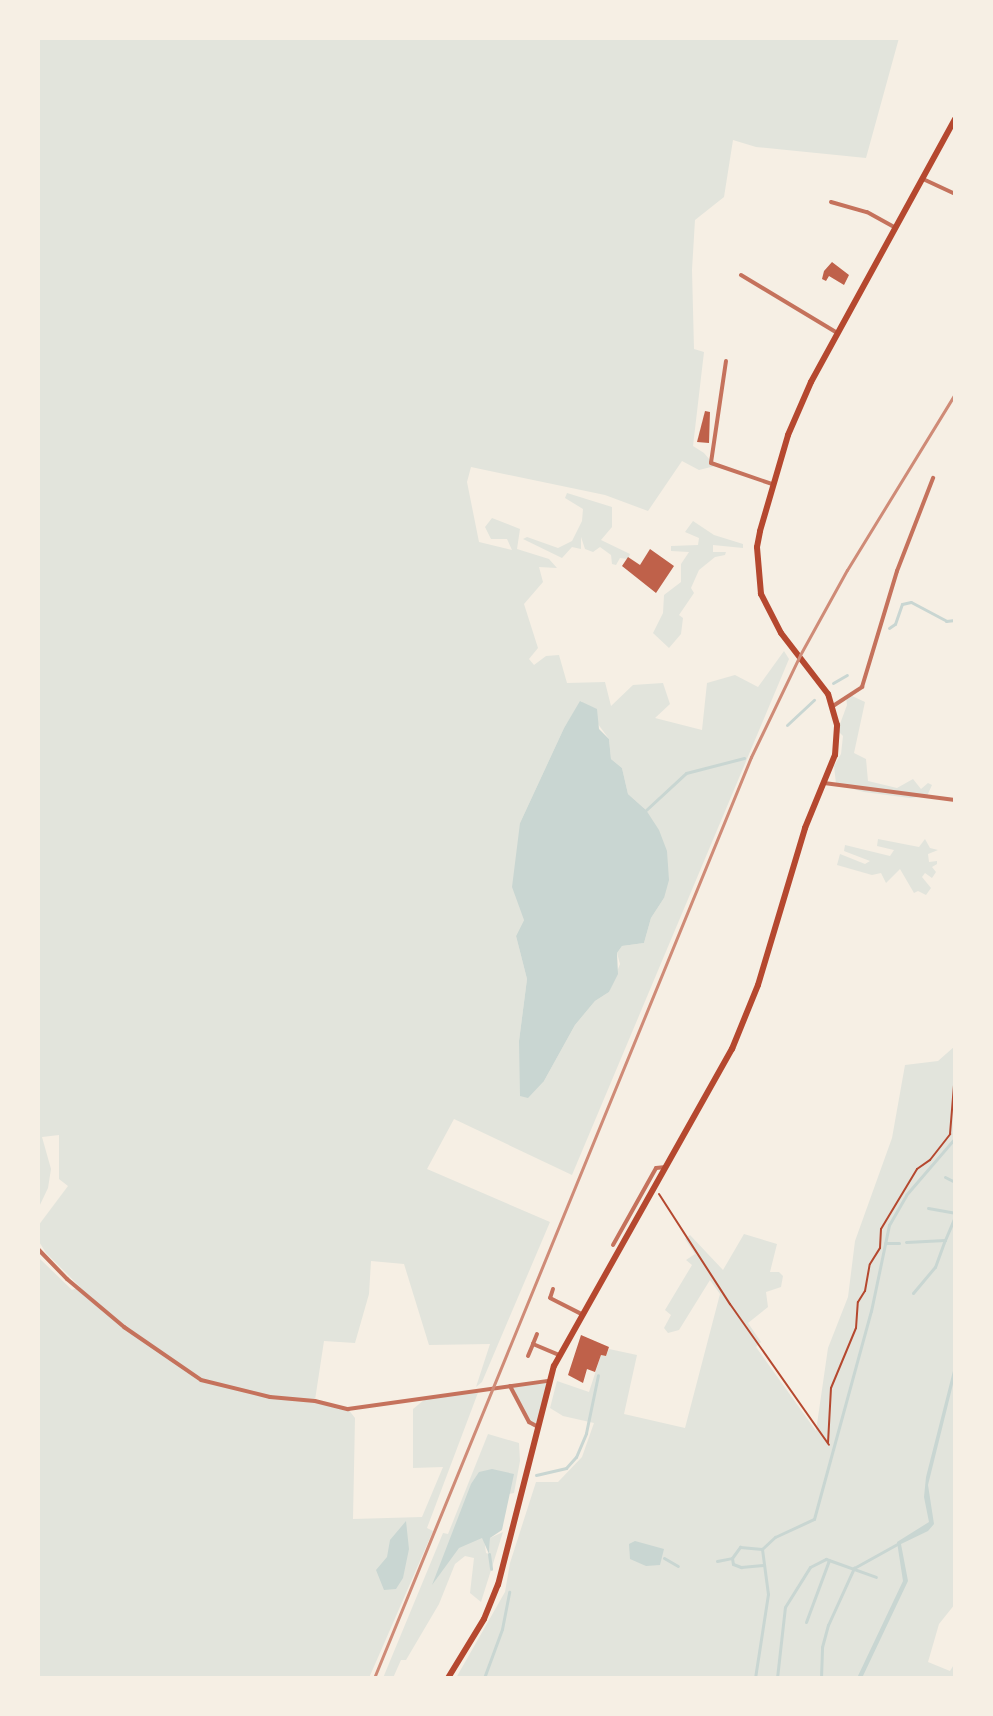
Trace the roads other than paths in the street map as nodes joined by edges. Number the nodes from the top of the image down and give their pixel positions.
1 (955, 119) edge
2 (923, 179) junction
3 (955, 194) edge
4 (831, 202) dead end
5 (894, 227) junction
6 (741, 275) dead end
7 (836, 332) junction
8 (726, 361) dead end
9 (933, 478) dead end
10 (772, 484) junction
11 (833, 706) junction
12 (824, 783) junction
13 (955, 800) edge
14 (636, 1212) junction
15 (613, 1245) dead end
16 (38, 1249) edge
17 (553, 1289) dead end
18 (581, 1314) junction
19 (537, 1334) dead end
20 (533, 1344) junction
21 (559, 1355) junction
22 (528, 1356) dead end
23 (548, 1381) junction
24 (510, 1386) junction
25 (538, 1427) junction
26 (448, 1678) edge

1 - 2 main road
2 - 3 street
2 - 5 main road
4 - 5 street
5 - 7 main road
6 - 7 street
7 - 10 main road
8 - 10 street
9 - 11 street
10 - 11 main road
11 - 12 main road
12 - 13 street
12 - 14 main road
14 - 15 street
14 - 18 main road
16 - 24 street
17 - 18 street
18 - 21 main road
19 - 20 street
20 - 21 street
20 - 22 street
21 - 23 main road
23 - 24 street
23 - 25 main road
24 - 25 street
25 - 26 main road

